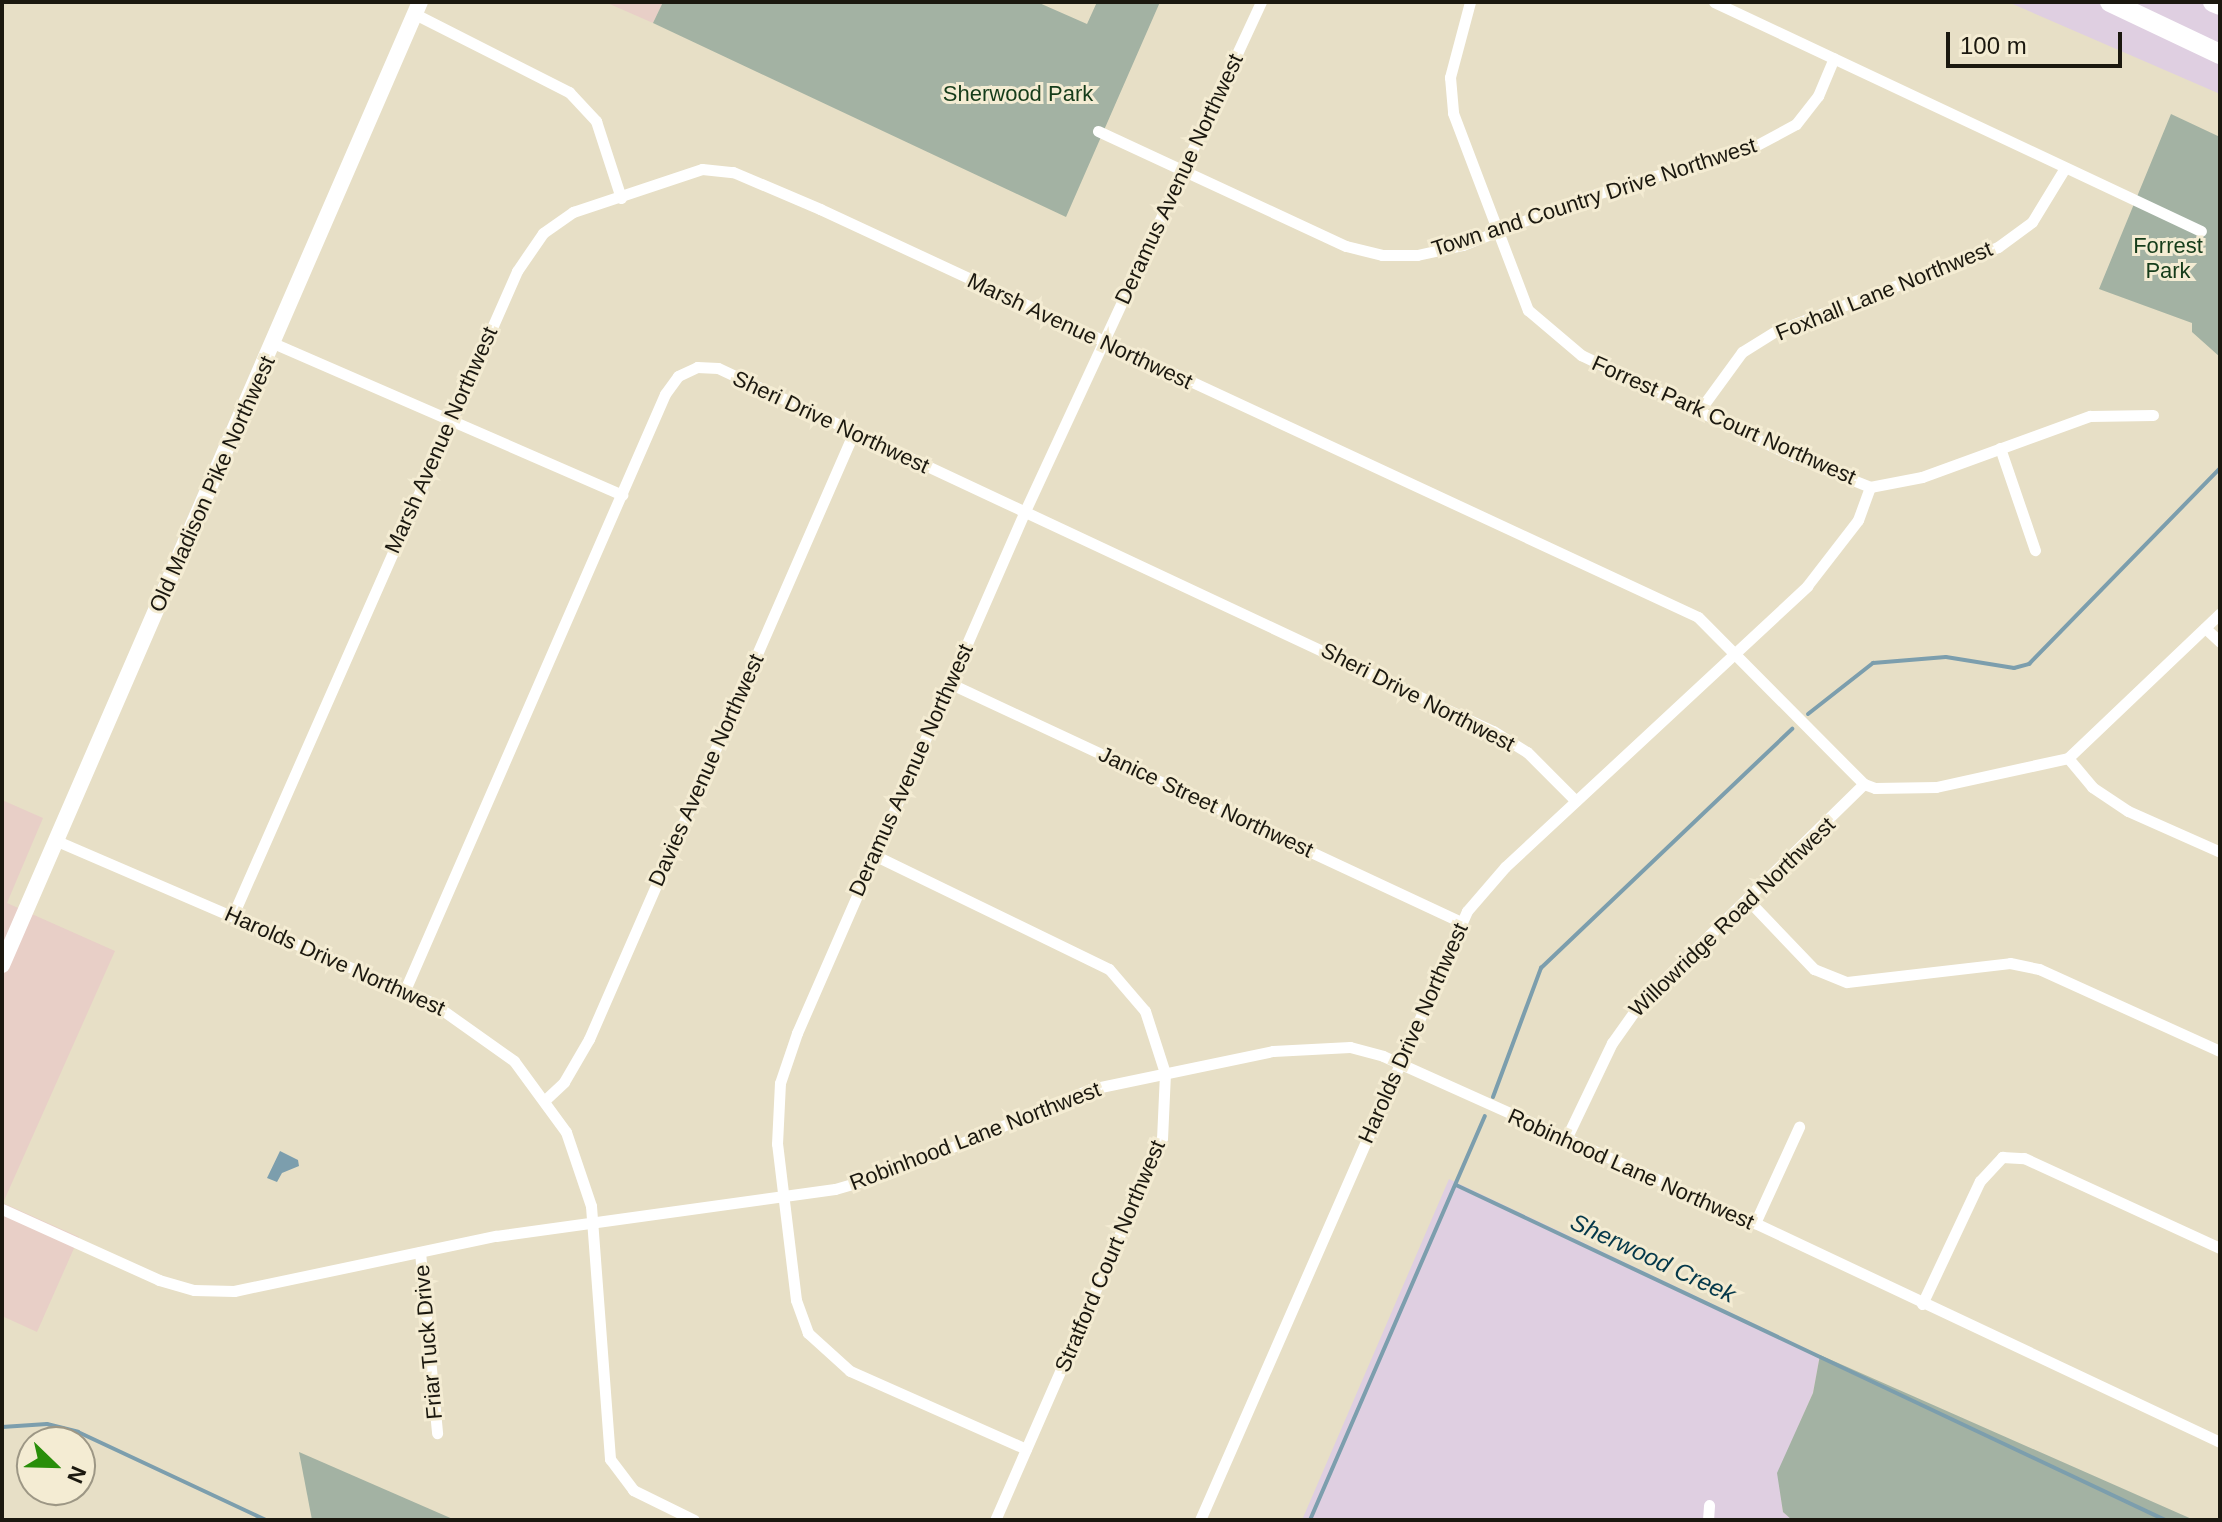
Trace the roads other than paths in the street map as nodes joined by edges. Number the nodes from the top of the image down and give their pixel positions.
1 (1261, 2) edge
2 (1470, 2) edge
3 (1714, 2) edge
4 (2110, 2) edge
5 (2213, 2) edge
6 (2220, 5) edge
7 (417, 8) edge
8 (2220, 54) edge
9 (1834, 58) junction
10 (1098, 131) dead end
11 (2065, 168) junction
12 (1182, 171) junction
13 (621, 198) junction
14 (2201, 231) dead end
15 (1495, 232) junction
16 (1103, 342) junction
17 (273, 343) junction
18 (1699, 411) junction
19 (2153, 415) dead end
20 (450, 420) junction
21 (854, 432) junction
22 (2000, 448) junction
23 (1870, 487) junction
24 (622, 495) junction
25 (1025, 511) junction
26 (2035, 550) dead end
27 (2220, 613) edge
28 (2205, 628) junction
29 (2220, 642) edge
30 (1733, 651) junction
31 (949, 683) junction
32 (2068, 758) junction
33 (1864, 784) junction
34 (1576, 801) junction
35 (57, 841) junction
36 (2220, 852) edge
37 (874, 855) junction
38 (1747, 899) junction
39 (233, 915) junction
40 (1461, 922) junction
41 (2, 965) edge
42 (405, 990) junction
43 (2220, 1051) edge
44 (1399, 1063) junction
45 (1165, 1073) junction
46 (545, 1100) junction
47 (1799, 1127) dead end
48 (1565, 1141) junction
49 (784, 1196) junction
50 (2, 1209) edge
51 (594, 1220) junction
52 (1755, 1223) junction
53 (2220, 1248) edge
54 (420, 1252) junction
55 (1922, 1304) junction
56 (437, 1433) dead end
57 (2220, 1442) edge
58 (1026, 1449) junction
59 (1709, 1505) dead end
60 (694, 1520) edge
61 (995, 1520) edge
62 (1200, 1520) edge
63 (1708, 1520) edge

1 - 12 street, Deramus Avenue Northwest
2 - 15 street, Forrest Park Court Northwest
3 - 9 street
4 - 8 highway
5 - 6 highway
7 - 13 street
7 - 17 main road, Old Madison Pike Northwest
9 - 11 street
9 - 15 street, Town and Country Drive Northwest
10 - 12 street, Town and Country Drive Northwest
11 - 14 street
11 - 18 street, Foxhall Lane Northwest
12 - 15 street, Town and Country Drive Northwest
12 - 16 street, Deramus Avenue Northwest
13 - 16 street, Marsh Avenue Northwest
13 - 20 street, Marsh Avenue Northwest
15 - 18 street, Forrest Park Court Northwest
16 - 25 street, Deramus Avenue Northwest
16 - 30 street, Marsh Avenue Northwest
17 - 20 street
17 - 35 main road, Old Madison Pike Northwest
18 - 23 street, Forrest Park Court Northwest
19 - 22 street, Forrest Park Court Northwest
20 - 24 street
20 - 39 street, Marsh Avenue Northwest
21 - 24 street, Sheri Drive Northwest
21 - 25 street, Sheri Drive Northwest
21 - 46 street, Davies Avenue Northwest
22 - 23 street, Forrest Park Court Northwest
22 - 26 street
23 - 30 street, Harolds Drive Northwest
24 - 42 street, Sheri Drive Northwest
25 - 31 street, Deramus Avenue Northwest
25 - 34 street, Sheri Drive Northwest
27 - 28 street
28 - 29 street
28 - 32 street
30 - 33 street, Marsh Avenue Northwest
30 - 34 street, Harolds Drive Northwest
31 - 37 street, Deramus Avenue Northwest
31 - 40 street, Janice Street Northwest
32 - 33 street
32 - 36 street
33 - 38 street, Willowridge Road Northwest
34 - 40 street, Harolds Drive Northwest
35 - 39 street, Harolds Drive Northwest
35 - 41 main road, Old Madison Pike Northwest
37 - 45 street, Stratford Court Northwest
37 - 49 street, Deramus Avenue Northwest
38 - 43 street
38 - 48 street, Willowridge Road Northwest
39 - 42 street, Harolds Drive Northwest
40 - 44 street, Harolds Drive Northwest
42 - 46 street, Harolds Drive Northwest
44 - 45 street, Robinhood Lane Northwest
44 - 48 street, Robinhood Lane Northwest
44 - 62 street, Harolds Drive Northwest
45 - 49 street, Robinhood Lane Northwest
45 - 58 street, Stratford Court Northwest
46 - 51 street, Harolds Drive Northwest
47 - 52 street
48 - 52 street, Robinhood Lane Northwest
49 - 51 street, Robinhood Lane Northwest
49 - 58 street, Deramus Avenue Northwest
50 - 54 street, Robinhood Lane Northwest
51 - 54 street, Robinhood Lane Northwest
51 - 60 street, Harolds Drive Northwest
52 - 55 street, Robinhood Lane Northwest
53 - 55 street
54 - 56 street, Friar Tuck Drive
55 - 57 street, Robinhood Lane Northwest
58 - 61 street, Stratford Court Northwest
59 - 63 street

